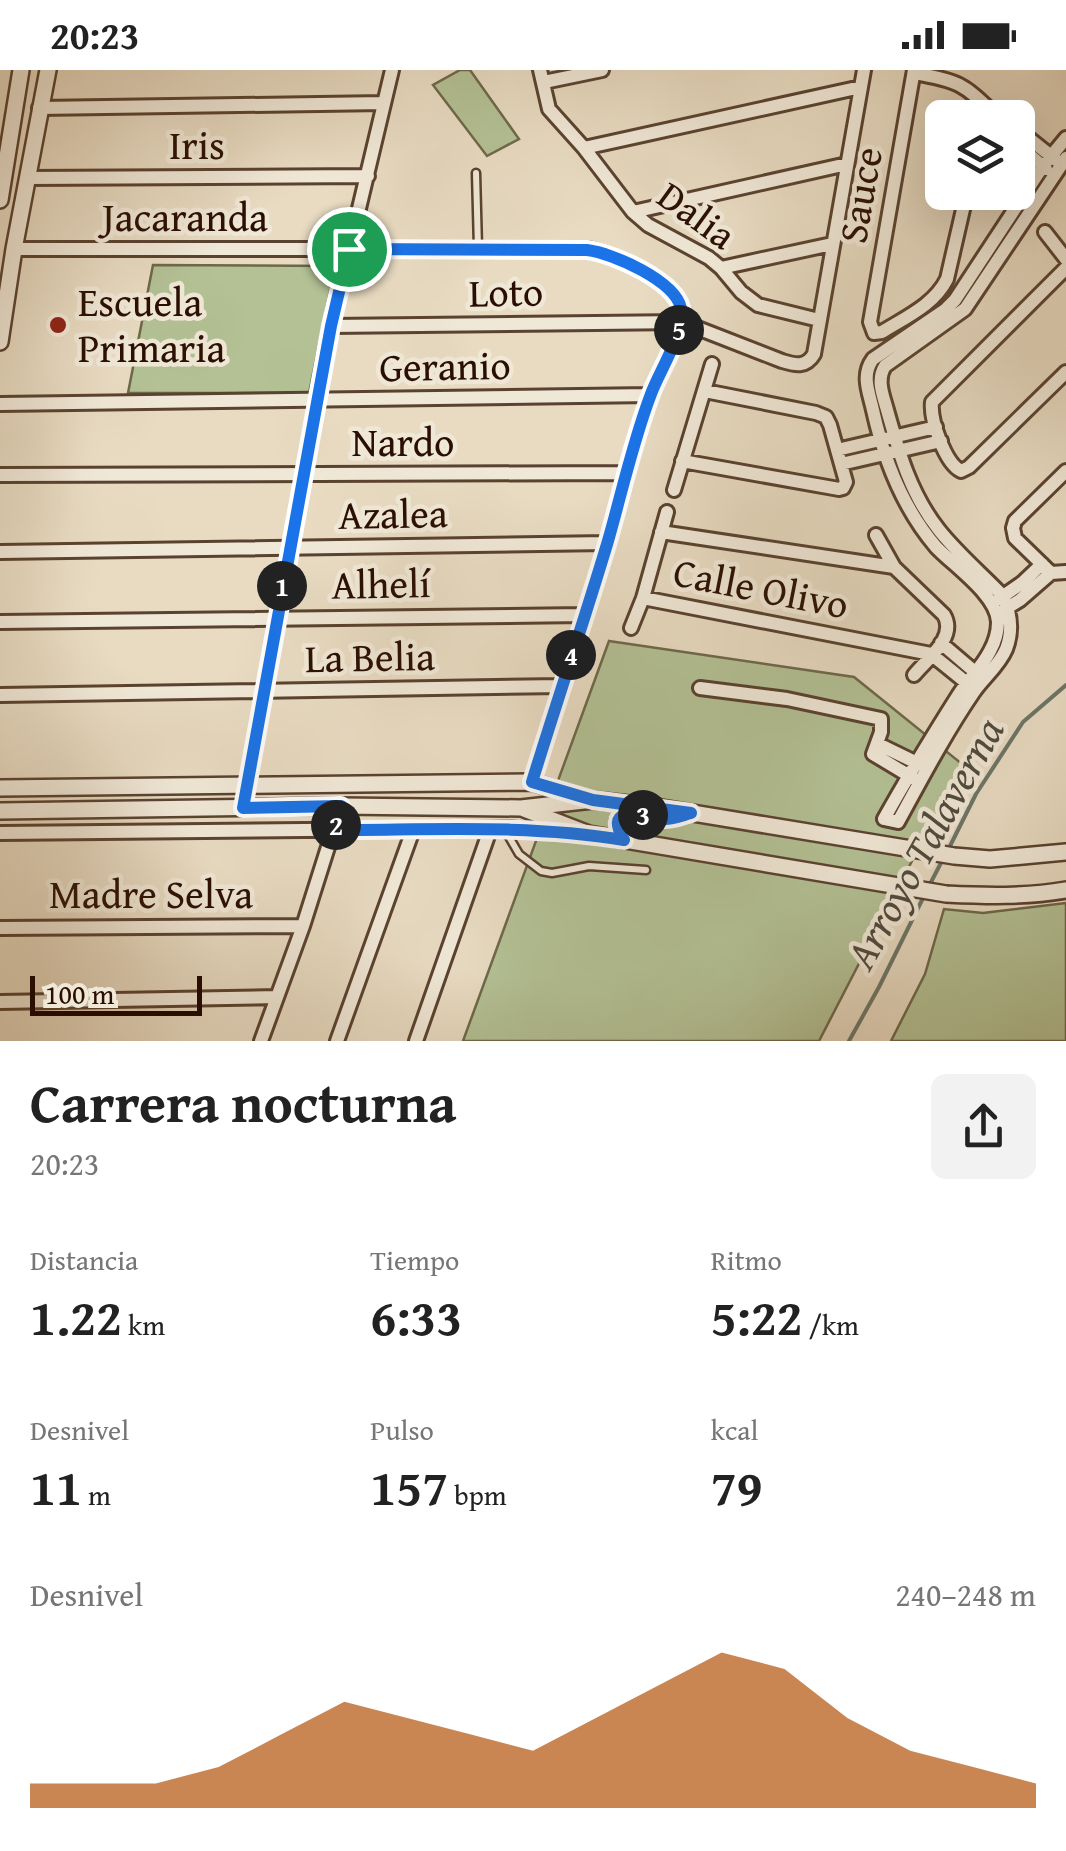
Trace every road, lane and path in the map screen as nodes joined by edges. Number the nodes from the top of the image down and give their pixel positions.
1 (21, 70) edge
2 (48, 70) edge
3 (392, 70) edge
4 (602, 70) edge
5 (864, 70) edge
6 (914, 72) edge
7 (542, 76) edge
8 (861, 88) junction
9 (976, 100) edge
10 (384, 103) junction
11 (39, 108) junction
12 (7, 113) edge
13 (1066, 138) edge
14 (1035, 145) edge
15 (584, 148) junction
16 (847, 164) junction
17 (1055, 164) edge
18 (476, 174) dead end
19 (368, 176) junction
20 (27, 178) junction
21 (1, 190) edge
22 (963, 210) edge
23 (633, 212) junction
24 (1045, 232) dead end
25 (832, 244) junction
26 (14, 249) junction
27 (349, 249) junction
28 (478, 249) junction
29 (1066, 259) edge
30 (721, 268) junction
31 (1066, 268) edge
32 (819, 320) junction
33 (682, 322) junction
34 (331, 326) junction
35 (0, 342) edge
36 (712, 364) dead end
37 (1066, 372) edge
38 (705, 391) junction
39 (650, 395) junction
40 (317, 400) junction
41 (0, 404) edge
42 (938, 434) junction
43 (897, 443) junction
44 (882, 447) junction
45 (839, 457) junction
46 (682, 461) junction
47 (1066, 472) edge
48 (626, 473) junction
49 (305, 475) junction
50 (0, 476) edge
51 (674, 490) dead end
52 (666, 512) dead end
53 (660, 532) junction
54 (876, 534) dead end
55 (607, 542) junction
56 (289, 548) junction
57 (0, 552) edge
58 (894, 567) junction
59 (1046, 568) junction
60 (1066, 572) edge
61 (643, 598) junction
62 (1000, 605) junction
63 (584, 615) junction
64 (276, 618) junction
65 (0, 622) edge
66 (631, 628) dead end
67 (936, 648) junction
68 (914, 675) dead end
69 (975, 681) junction
70 (562, 686) junction
71 (700, 688) dead end
72 (264, 692) junction
73 (0, 695) edge
74 (878, 744) junction
75 (922, 765) junction
76 (532, 782) junction
77 (247, 784) junction
78 (0, 788) edge
79 (593, 800) junction
80 (341, 806) junction
81 (243, 808) junction
82 (521, 808) junction
83 (0, 812) edge
84 (691, 813) junction
85 (505, 828) junction
86 (334, 830) junction
87 (413, 830) junction
88 (490, 830) junction
89 (0, 833) edge
90 (589, 834) junction
91 (624, 840) junction
92 (1066, 852) edge
93 (646, 870) dead end
94 (1066, 890) edge
95 (303, 926) junction
96 (0, 928) edge
97 (277, 997) junction
98 (0, 1002) edge
99 (261, 1041) edge
100 (337, 1041) edge
101 (416, 1041) edge

1 - 12 street
2 - 11 street
3 - 10 street
4 - 7 street
5 - 8 street
6 - 9 street
6 - 22 street, Sauce
7 - 15 street, Dalia
8 - 15 street
8 - 16 street
10 - 11 street
10 - 19 street
11 - 20 street
12 - 21 street
13 - 17 street
14 - 17 street
15 - 23 street, Dalia
16 - 23 street
16 - 25 street
17 - 43 street
17 - 44 street
18 - 28 lane
19 - 20 street, Iris
19 - 27 street
20 - 26 street
23 - 30 street, Dalia
24 - 29 street
25 - 30 street
25 - 32 street
26 - 27 street, Jacaranda
26 - 35 street
27 - 28 street, Jacaranda
27 - 34 street
28 - 33 street, Jacaranda
30 - 32 street, Dalia
31 - 42 street
32 - 33 street
33 - 34 street, Loto
33 - 39 street
34 - 40 street
36 - 38 street
37 - 42 street
38 - 45 street
38 - 46 street
39 - 40 street, Geranio
39 - 48 street
40 - 41 street, Geranio
40 - 49 street
42 - 43 street
43 - 44 street
43 - 62 street
44 - 45 street
44 - 62 street
45 - 46 street
46 - 51 street
47 - 59 street
48 - 49 street, Nardo
48 - 55 street
49 - 50 street, Nardo
49 - 56 street
52 - 53 street
53 - 58 street, Calle Olivo
53 - 61 street, Calle Olivo
54 - 58 street, Calle Olivo
55 - 56 street, Azalea
55 - 63 street
56 - 57 street, Azalea
56 - 64 street
58 - 67 street, Calle Olivo
59 - 60 street
59 - 62 street
61 - 66 street
61 - 67 street, Calle Olivo
62 - 69 street
63 - 64 street, Alhelí
63 - 70 street
64 - 65 street, Alhelí
64 - 72 street
67 - 68 street
67 - 69 street
69 - 75 street
70 - 72 street, La Belia
70 - 76 street
71 - 74 street
72 - 73 street, La Belia
72 - 77 street
74 - 75 street
74 - 75 street
76 - 77 street
76 - 79 street
77 - 78 street
77 - 81 street
79 - 82 street
79 - 84 street
80 - 81 street
80 - 82 street
80 - 86 street
81 - 83 street
82 - 90 street
84 - 91 street
84 - 92 street
85 - 88 street
85 - 90 street
85 - 93 lane
86 - 87 street
86 - 89 street
86 - 95 street
87 - 88 street
87 - 100 street
88 - 101 street
90 - 91 street
91 - 94 street
95 - 96 street, Madre Selva
95 - 97 street
97 - 98 street
97 - 99 street

